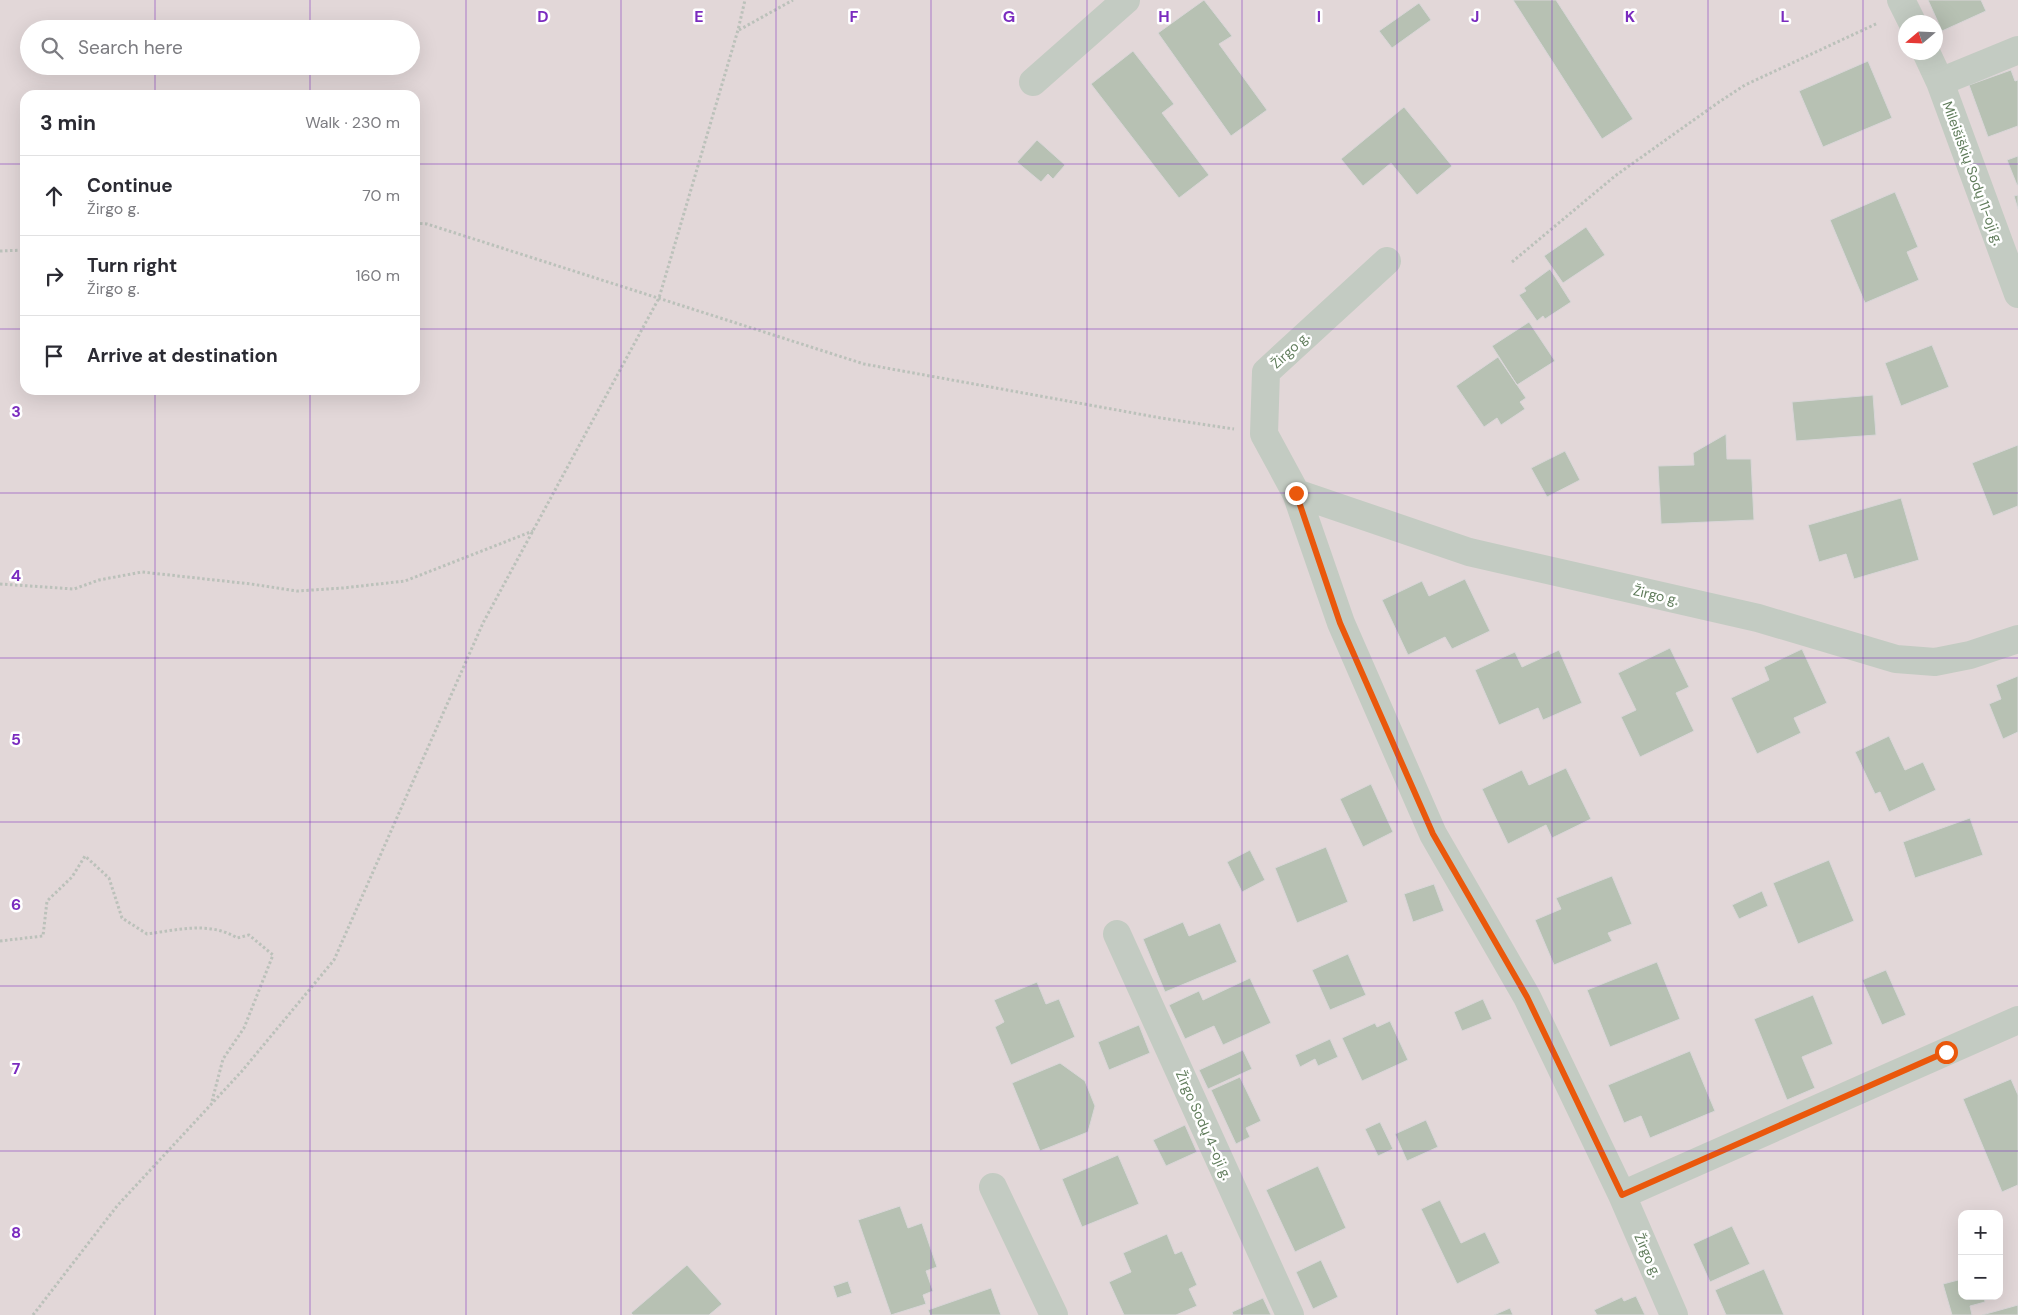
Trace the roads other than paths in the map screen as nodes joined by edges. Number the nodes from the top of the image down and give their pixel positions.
1 (1126, 0) edge
2 (2018, 50) edge
3 (1930, 60) edge
4 (1034, 82) dead end
5 (1940, 82) junction
6 (1387, 261) dead end
7 (2018, 294) edge
8 (1296, 493) junction
9 (2018, 638) edge
10 (1117, 934) dead end
11 (2018, 1020) edge
12 (993, 1187) dead end
13 (1622, 1195) junction
14 (1054, 1315) edge
15 (1290, 1315) edge
16 (1674, 1315) edge

1 - 4 street
2 - 5 street
3 - 5 street, Mileišiškių Sodų 11-oji g.
5 - 7 street, Mileišiškių Sodų 11-oji g.
6 - 8 street, Žirgo g.
8 - 9 street, Žirgo g.
8 - 13 street, Žirgo g.
10 - 15 street, Žirgo Sodų 4-oji g.
11 - 13 street
12 - 14 street
13 - 16 street, Žirgo g.

